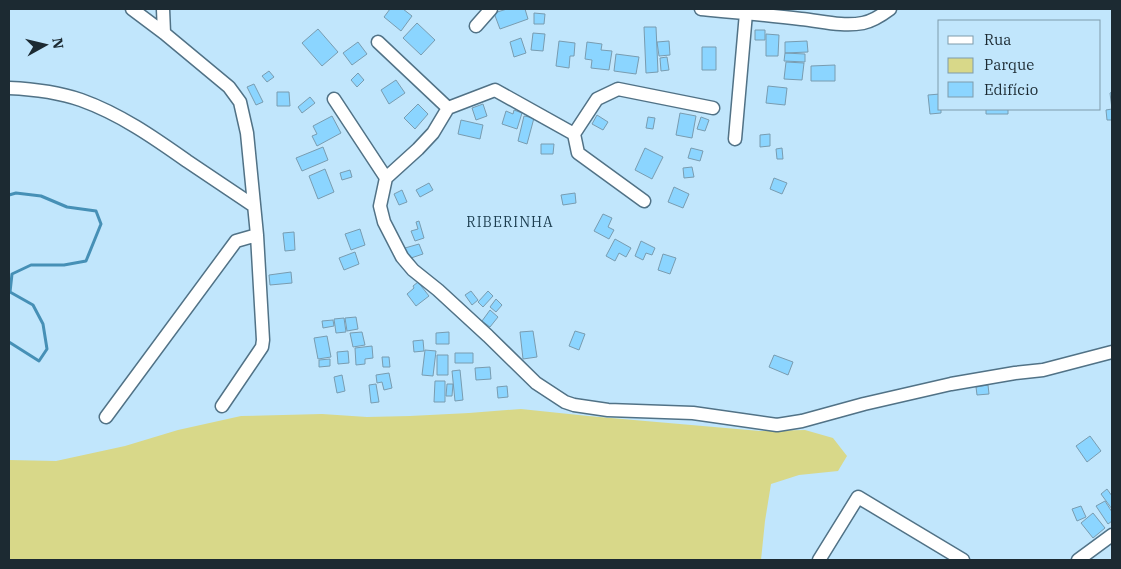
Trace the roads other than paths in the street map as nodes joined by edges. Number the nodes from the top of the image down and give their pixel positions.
1 (132, 9) edge
2 (163, 9) edge
3 (491, 9) edge
4 (701, 9) edge
5 (890, 9) edge
6 (746, 13) junction
7 (476, 26) dead end
8 (164, 34) junction
9 (378, 42) dead end
10 (9, 88) edge
11 (334, 99) dead end
12 (448, 108) junction
13 (713, 108) dead end
14 (574, 134) junction
15 (736, 139) dead end
16 (386, 178) junction
17 (644, 201) dead end
18 (254, 206) junction
19 (257, 235) junction
20 (1112, 352) edge
21 (222, 406) dead end
22 (106, 417) dead end
23 (1112, 534) edge
24 (1084, 558) edge
25 (819, 560) edge
26 (963, 560) edge

1 - 8 street
2 - 8 street
3 - 7 street
4 - 6 street
5 - 6 street
6 - 15 street
8 - 18 street
9 - 12 street
10 - 18 street
11 - 16 street
12 - 14 street
12 - 16 street
13 - 14 street
14 - 17 street
16 - 20 street
18 - 19 street
19 - 21 street
19 - 22 street
23 - 24 street
25 - 26 street

